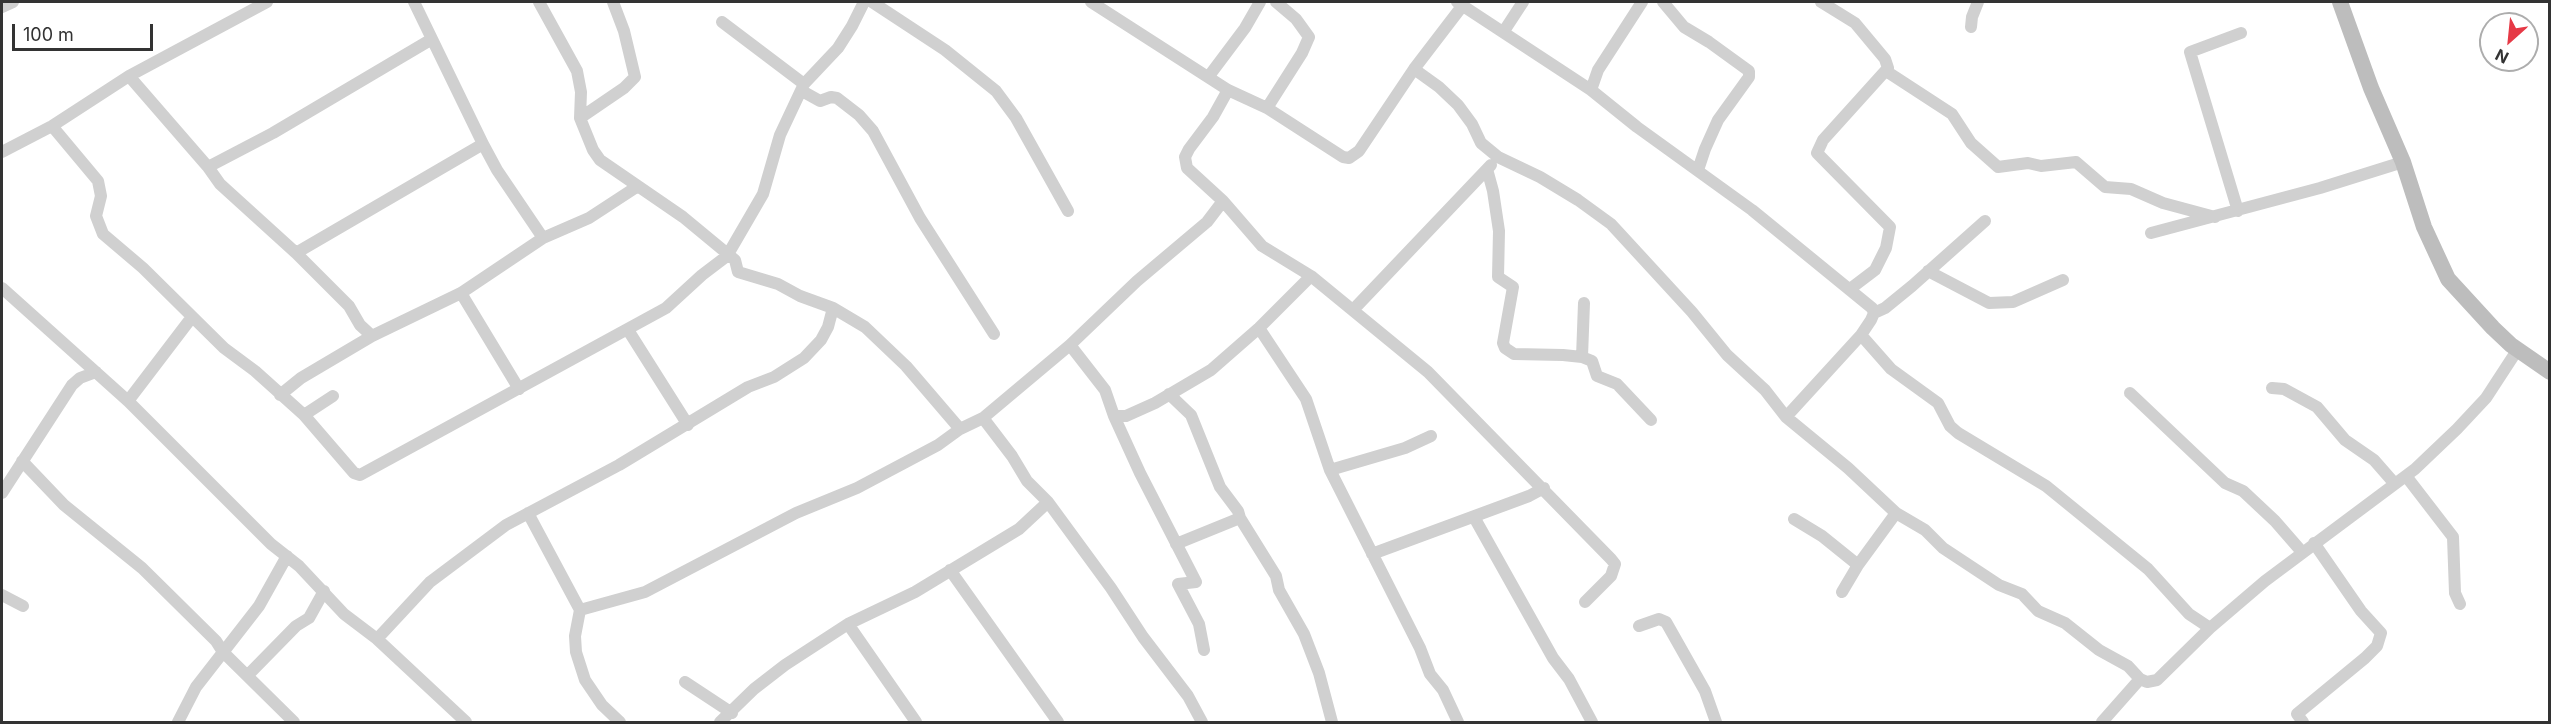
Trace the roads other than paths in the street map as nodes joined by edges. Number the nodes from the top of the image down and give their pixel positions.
1 (414, 2) edge
2 (539, 2) edge
3 (613, 2) edge
4 (864, 2) edge
5 (872, 2) edge
6 (1260, 2) edge
7 (1276, 2) edge
8 (1523, 2) edge
9 (1642, 2) edge
10 (1663, 2) edge
11 (1821, 2) edge
12 (1978, 2) edge
13 (2340, 2) edge
14 (260, 3) edge
15 (1095, 3) edge
16 (1457, 3) edge
17 (722, 22) dead end
18 (1971, 27) dead end
19 (1504, 32) junction
20 (2241, 33) dead end
21 (432, 39) junction
22 (1414, 69) junction
23 (1886, 71) junction
24 (129, 76) junction
25 (1209, 76) junction
26 (803, 87) junction
27 (1228, 90) junction
28 (1591, 90) junction
29 (1267, 108) junction
30 (580, 118) junction
31 (51, 126) junction
32 (483, 144) junction
33 (2, 152) edge
34 (1498, 157) junction
35 (2403, 162) junction
36 (208, 167) junction
37 (1487, 169) junction
38 (1698, 170) junction
39 (638, 186) junction
40 (1223, 201) junction
41 (1068, 211) dead end
42 (2238, 211) junction
43 (2215, 217) junction
44 (1985, 221) dead end
45 (2151, 233) dead end
46 (543, 238) junction
47 (296, 253) junction
48 (727, 256) junction
49 (1928, 271) junction
50 (1311, 276) junction
51 (2063, 280) dead end
52 (2, 288) edge
53 (1850, 289) junction
54 (461, 293) junction
55 (16, 301) junction
56 (1584, 303) dead end
57 (2, 305) edge
58 (833, 308) junction
59 (1353, 310) junction
60 (1874, 313) junction
61 (192, 317) junction
62 (1259, 328) junction
63 (628, 330) junction
64 (994, 334) dead end
65 (1861, 335) junction
66 (372, 336) junction
67 (1070, 345) junction
68 (2511, 345) junction
69 (1582, 357) junction
70 (96, 372) junction
71 (2550, 372) edge
72 (519, 388) junction
73 (2272, 388) dead end
74 (2130, 393) dead end
75 (280, 394) junction
76 (1169, 394) junction
77 (333, 396) dead end
78 (128, 401) junction
79 (304, 415) junction
80 (1114, 417) junction
81 (1786, 417) junction
82 (983, 418) junction
83 (1651, 420) dead end
84 (688, 425) junction
85 (960, 429) junction
86 (1431, 436) dead end
87 (22, 461) junction
88 (1330, 470) junction
89 (2406, 476) junction
90 (2395, 484) junction
91 (1544, 488) junction
92 (2, 493) edge
93 (1048, 502) junction
94 (528, 513) junction
95 (1896, 513) junction
96 (1474, 517) junction
97 (1240, 519) junction
98 (1794, 519) dead end
99 (2314, 543) junction
100 (1176, 544) junction
101 (2302, 552) junction
102 (1372, 554) junction
103 (287, 556) junction
104 (1858, 565) junction
105 (950, 570) junction
106 (324, 591) junction
107 (1842, 592) dead end
108 (2, 595) edge
109 (1585, 602) dead end
110 (2460, 604) dead end
111 (23, 606) dead end
112 (580, 610) junction
113 (848, 624) junction
114 (1640, 626) dead end
115 (2210, 628) junction
116 (377, 639) junction
117 (1204, 650) dead end
118 (223, 652) junction
119 (248, 675) junction
120 (2140, 679) junction
121 (686, 682) dead end
122 (732, 712) junction
123 (915, 722) edge
124 (178, 723) edge
125 (294, 723) edge
126 (466, 723) edge
127 (620, 723) edge
128 (720, 723) edge
129 (1058, 723) edge
130 (1202, 723) edge
131 (1332, 723) edge
132 (1458, 723) edge
133 (1592, 723) edge
134 (1716, 723) edge
135 (2102, 723) edge
136 (2303, 723) edge

1 - 21 street
2 - 30 street
3 - 30 street
4 - 26 street
5 - 41 street
6 - 25 street
7 - 29 street
8 - 19 street
9 - 28 street
10 - 38 street
11 - 23 street
12 - 18 street
13 - 35 street
14 - 24 street
15 - 25 street
16 - 19 street
16 - 22 street
17 - 26 street
19 - 28 street
20 - 42 street
21 - 32 street
21 - 36 street
22 - 29 street
22 - 34 street
23 - 43 street
23 - 53 street
24 - 31 street
24 - 36 street
25 - 27 street
26 - 48 street
26 - 64 street
27 - 29 street
27 - 40 street
28 - 38 street
30 - 39 street
31 - 33 street
31 - 61 street
32 - 46 street
32 - 47 street
34 - 37 street
34 - 81 street
35 - 42 street
35 - 68 street
36 - 47 street
37 - 59 street
37 - 69 street
38 - 53 street
39 - 46 street
39 - 48 street
40 - 50 street
40 - 67 street
42 - 43 street
43 - 45 street
44 - 49 street
46 - 54 street
47 - 66 street
48 - 58 street
48 - 63 street
49 - 51 street
49 - 60 street
50 - 59 street
50 - 62 street
52 - 55 street
53 - 60 street
54 - 66 street
54 - 72 street
55 - 57 street
55 - 70 street
56 - 69 street
58 - 84 street
58 - 85 street
59 - 91 street
60 - 65 street
61 - 75 street
61 - 78 street
62 - 76 street
62 - 88 street
63 - 72 street
63 - 84 street
65 - 81 street
65 - 115 street
66 - 75 street
67 - 80 street
67 - 82 street
68 - 71 street
68 - 89 street
69 - 83 street
70 - 78 street
70 - 87 street
72 - 79 street
73 - 90 street
74 - 101 street
75 - 79 street
76 - 80 street
76 - 97 street
77 - 79 street
78 - 103 street
80 - 100 street
81 - 95 street
82 - 85 street
82 - 93 street
84 - 94 street
85 - 112 street
86 - 88 street
87 - 92 street
87 - 118 street
88 - 102 street
89 - 90 street
89 - 110 street
90 - 99 street
91 - 96 street
91 - 109 street
93 - 105 street
93 - 130 street
94 - 112 street
94 - 116 street
95 - 104 street
95 - 120 street
96 - 102 street
96 - 133 street
97 - 100 street
97 - 131 street
98 - 104 street
99 - 101 street
99 - 136 street
100 - 117 street
101 - 115 street
102 - 132 street
103 - 106 street
103 - 118 street
104 - 107 street
105 - 113 street
105 - 129 street
106 - 116 street
106 - 119 street
108 - 111 street
112 - 127 street
113 - 122 street
113 - 123 street
114 - 134 street
115 - 120 street
116 - 126 street
118 - 119 street
118 - 124 street
119 - 125 street
120 - 135 street
121 - 122 street
122 - 128 street

